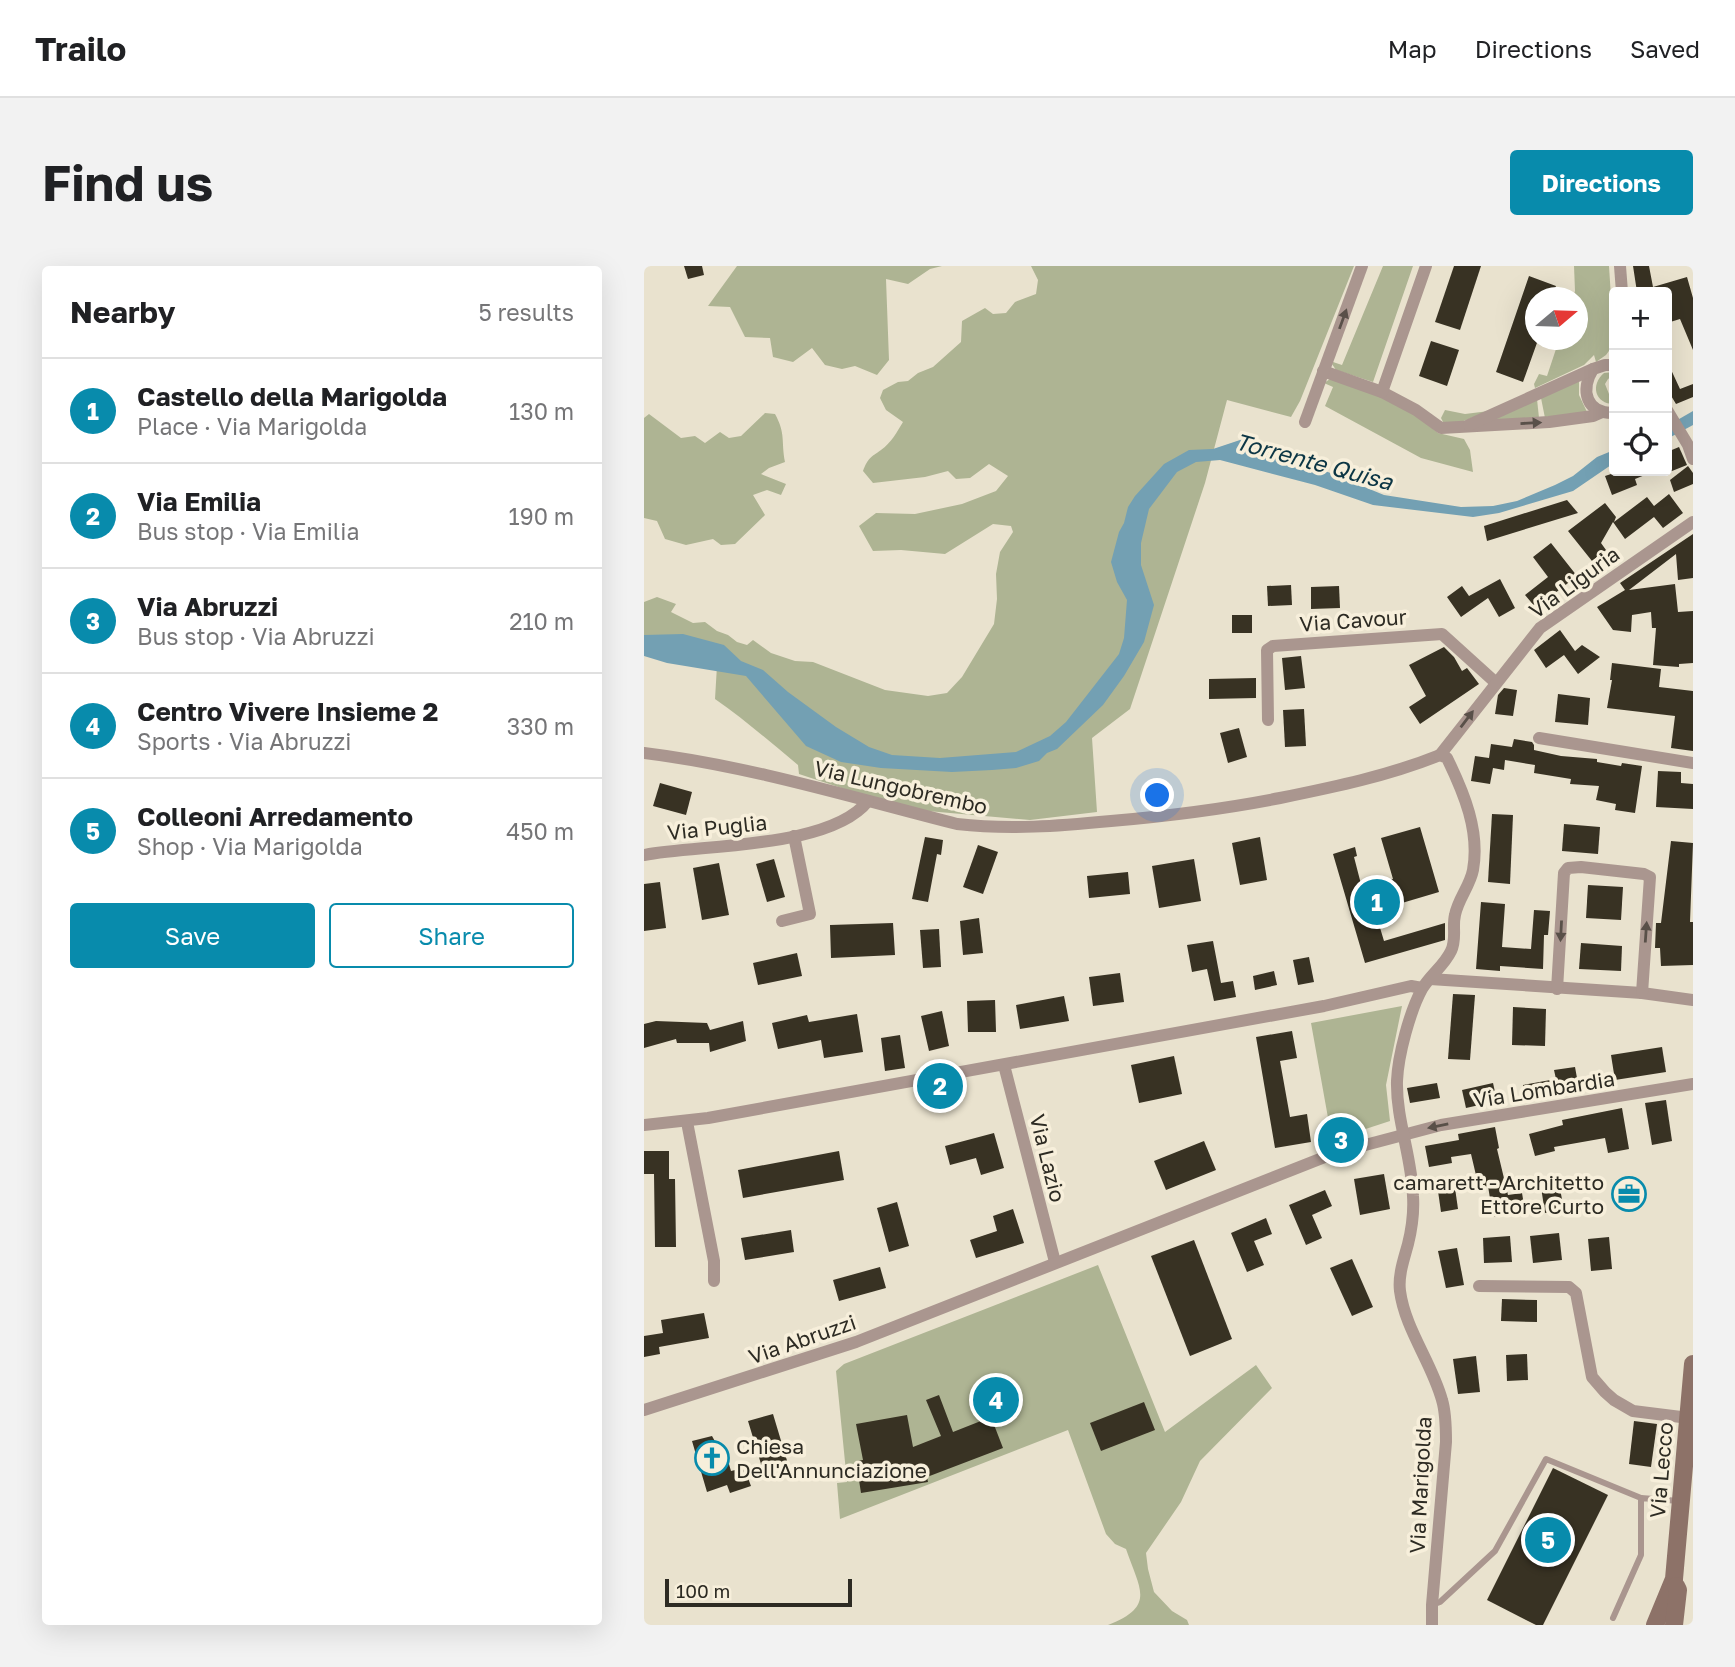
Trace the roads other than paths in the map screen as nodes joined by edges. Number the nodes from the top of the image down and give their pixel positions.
1 (1362, 266) edge
2 (1426, 266) edge
3 (1620, 266) edge
4 (1622, 287) edge
5 (1604, 366) edge
6 (1323, 371) junction
7 (1382, 392) junction
8 (1608, 412) edge
9 (1672, 421) edge
10 (1305, 422) dead end
11 (1463, 428) junction
12 (1692, 457) edge
13 (1693, 522) edge
14 (1495, 682) junction
15 (1268, 720) dead end
16 (1539, 738) dead end
17 (644, 753) edge
18 (1440, 755) junction
19 (1693, 763) edge
20 (868, 801) junction
21 (794, 836) junction
22 (644, 855) edge
23 (782, 921) dead end
24 (1426, 983) junction
25 (1557, 989) junction
26 (1642, 993) junction
27 (1693, 1000) edge
28 (1004, 1065) junction
29 (1693, 1084) edge
30 (687, 1122) junction
31 (644, 1125) edge
32 (1403, 1135) junction
33 (1055, 1262) junction
34 (714, 1281) dead end
35 (1479, 1286) dead end
36 (1693, 1364) edge
37 (1691, 1406) edge
38 (644, 1410) edge
39 (1685, 1492) edge
40 (1641, 1498) junction
41 (1674, 1579) junction
42 (1693, 1590) edge
43 (1432, 1605) junction
44 (1676, 1606) junction
45 (1613, 1618) dead end
46 (1432, 1625) edge
47 (1655, 1625) edge
48 (1674, 1625) edge

6 -> 1 street
2 - 7 street
3 - 4 street
5 - 8 street
5 - 11 street
6 - 7 street
6 - 10 street
7 - 11 street
11 -> 8 street
9 - 12 street
13 - 14 street, Via Liguria
14 - 15 street, Via Cavour
18 -> 14 street, Via Liguria
16 - 19 street
17 - 20 street, Via Lungobrembo
18 - 20 street, Via Lungobrembo
18 - 24 street, Via Marigolda
20 - 21 street, Via Puglia
21 - 22 street, Via Puglia
21 - 23 street, Via Puglia
24 - 25 street
24 - 28 street
24 - 32 street, Via Marigolda
25 - 26 street
26 -> 25 street
26 - 27 street
28 - 30 street
28 - 33 street, Via Lazio
29 -> 32 street, Via Lombardia
30 - 31 street
30 - 34 street
32 - 33 street, Via Abruzzi
32 - 43 street, Via Marigolda
33 - 38 street, Via Abruzzi
35 - 37 street
36 - 37 main road, Via Lecco
37 - 39 main road, Via Lecco
39 - 40 lane
39 - 41 main road, Via Lecco
40 - 43 lane
40 - 45 lane
41 - 44 main road, Via Lecco
41 - 47 main road, Via Lecco
42 - 44 main road
43 - 46 street, Via Marigolda
44 - 48 main road, Via Lecco

